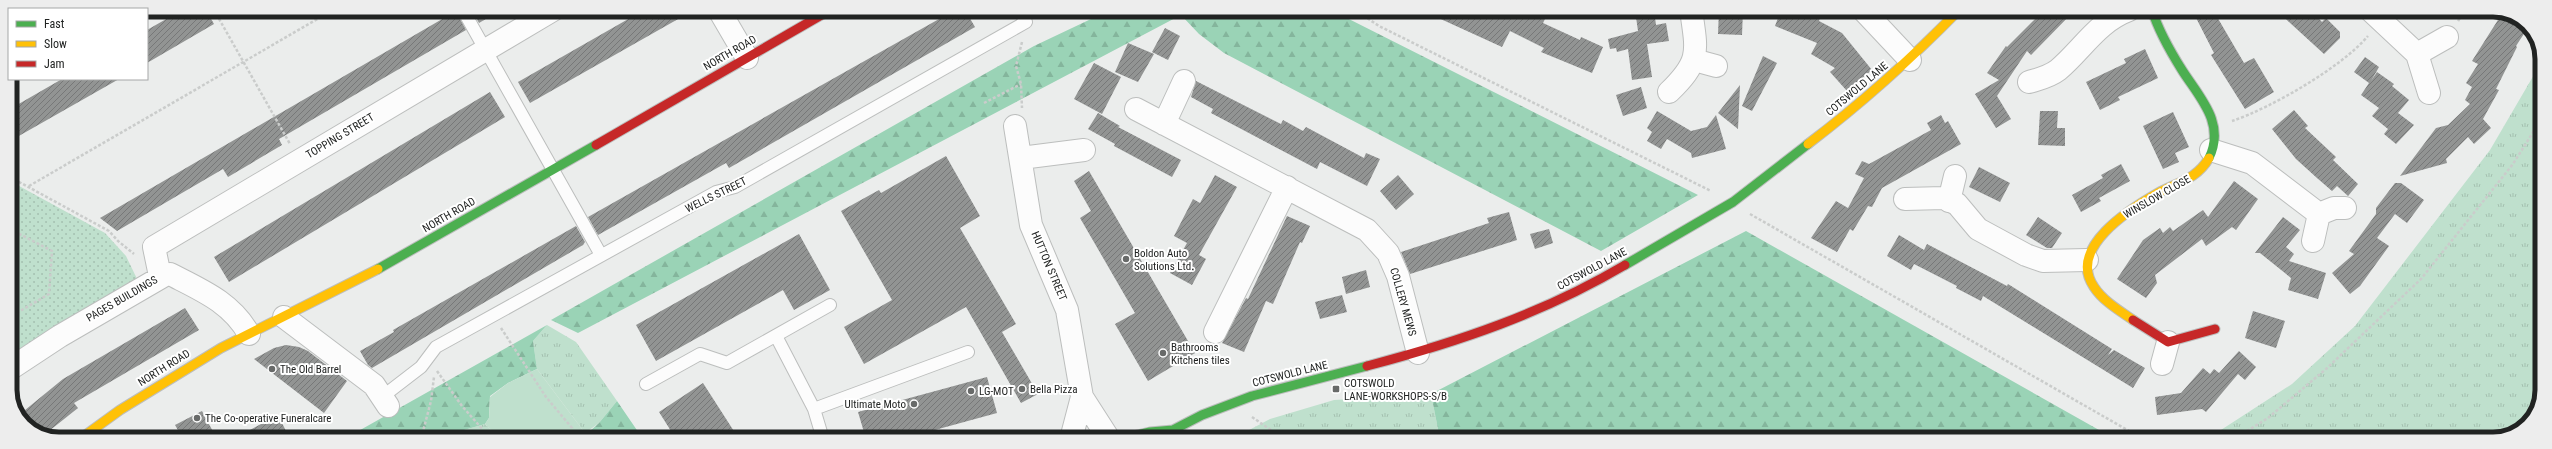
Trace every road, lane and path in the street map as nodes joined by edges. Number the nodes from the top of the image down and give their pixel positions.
1 (218, 17) edge
2 (321, 17) edge
3 (467, 17) edge
4 (541, 17) edge
5 (723, 17) edge
6 (818, 17) edge
7 (1024, 17) edge
8 (1366, 17) edge
9 (1692, 17) edge
10 (1870, 17) edge
11 (1952, 17) edge
12 (2116, 17) edge
13 (2155, 17) edge
14 (2375, 17) edge
15 (2378, 17) edge
16 (1026, 22) junction
17 (2447, 37) dead end
18 (486, 50) junction
19 (2417, 54) junction
20 (747, 58) junction
21 (1694, 60) junction
22 (1910, 60) junction
23 (244, 62) junction
24 (1716, 66) dead end
25 (1184, 81) dead end
26 (2029, 82) dead end
27 (1021, 84) junction
28 (1669, 92) dead end
29 (2429, 93) dead end
30 (984, 103) dead end
31 (1136, 110) dead end
32 (1164, 124) junction
33 (1015, 126) joint
34 (2214, 127) junction
35 (2535, 129) edge
36 (1084, 150) dead end
37 (2211, 150) junction
38 (1021, 158) junction
39 (299, 160) junction
40 (553, 169) junction
41 (1955, 176) dead end
42 (17, 180) edge
43 (29, 186) junction
44 (1287, 187) junction
45 (1905, 199) dead end
46 (1949, 201) junction
47 (1733, 202) junction
48 (2345, 208) dead end
49 (2319, 214) junction
50 (17, 233) edge
51 (2313, 241) dead end
52 (602, 255) junction
53 (2087, 260) junction
54 (159, 268) junction
55 (830, 305) dead end
56 (17, 313) edge
57 (493, 316) junction
58 (284, 317) junction
59 (2214, 329) dead end
60 (1215, 332) dead end
61 (249, 334) junction
62 (776, 336) junction
63 (2168, 342) junction
64 (968, 352) dead end
65 (1418, 353) junction
66 (17, 364) edge
67 (2162, 364) dead end
68 (646, 384) dead end
69 (1082, 397) junction
70 (385, 401) joint
71 (1232, 403) junction
72 (814, 409) junction
73 (1173, 430) joint
74 (90, 432) edge
75 (423, 432) edge
76 (485, 432) edge
77 (572, 432) edge
78 (821, 432) edge
79 (1073, 432) edge
80 (1104, 432) edge
81 (1150, 432) edge
82 (1274, 432) edge
83 (2132, 432) edge
84 (2245, 432) edge

1 - 23 path
2 - 23 path
3 - 18 lane
4 - 18 street, TOPPING STREET
5 - 20 street
6 - 20 street, NORTH ROAD
7 - 16 lane
8 - 47 path
9 - 21 street
10 - 22 street
11 - 22 street, COTSWOLD LANE
12 - 26 street
13 - 34 street, WINSLOW CLOSE
14 - 34 path
15 - 19 street
16 - 27 path
16 - 52 lane, WELLS STREET
17 - 19 street
18 - 39 street, TOPPING STREET
18 - 40 lane
19 - 29 street
20 - 40 street, NORTH ROAD
21 - 24 street
21 - 28 street
22 - 47 street, COTSWOLD LANE
23 - 39 path
23 - 43 path
25 - 32 street
27 - 30 path
27 - 33 path
31 - 32 street, COLLERY MEWS
32 - 44 street, COLLERY MEWS
33 - 38 street, HUTTON STREET
34 - 37 street, WINSLOW CLOSE
35 - 84 path
36 - 38 street
37 - 49 street
37 - 53 street, WINSLOW CLOSE
38 - 69 street, HUTTON STREET
39 - 54 street, TOPPING STREET
40 - 52 lane
40 - 58 street, NORTH ROAD
41 - 46 street
42 - 43 path
43 - 54 path
44 - 60 street
44 - 65 street, COLLERY MEWS
45 - 46 street
46 - 53 street
47 - 65 street, COTSWOLD LANE
47 - 83 path
48 - 49 street
49 - 51 street
50 - 56 path
52 - 57 lane, WELLS STREET
53 - 63 street
54 - 61 street, PAGES BUILDINGS
54 - 66 street, PAGES BUILDINGS
55 - 62 lane
57 - 70 lane, WELLS STREET
57 - 77 path
58 - 61 street, NORTH ROAD
58 - 70 street
59 - 63 street
61 - 74 street, NORTH ROAD
62 - 68 lane
62 - 72 lane
63 - 67 street
64 - 72 lane
65 - 71 street, COTSWOLD LANE
69 - 79 street, HUTTON STREET
69 - 80 street, HUTTON STREET
71 - 73 street, COTSWOLD LANE
71 - 82 path
72 - 78 lane
73 - 81 street, COTSWOLD LANE
75 - 76 path

